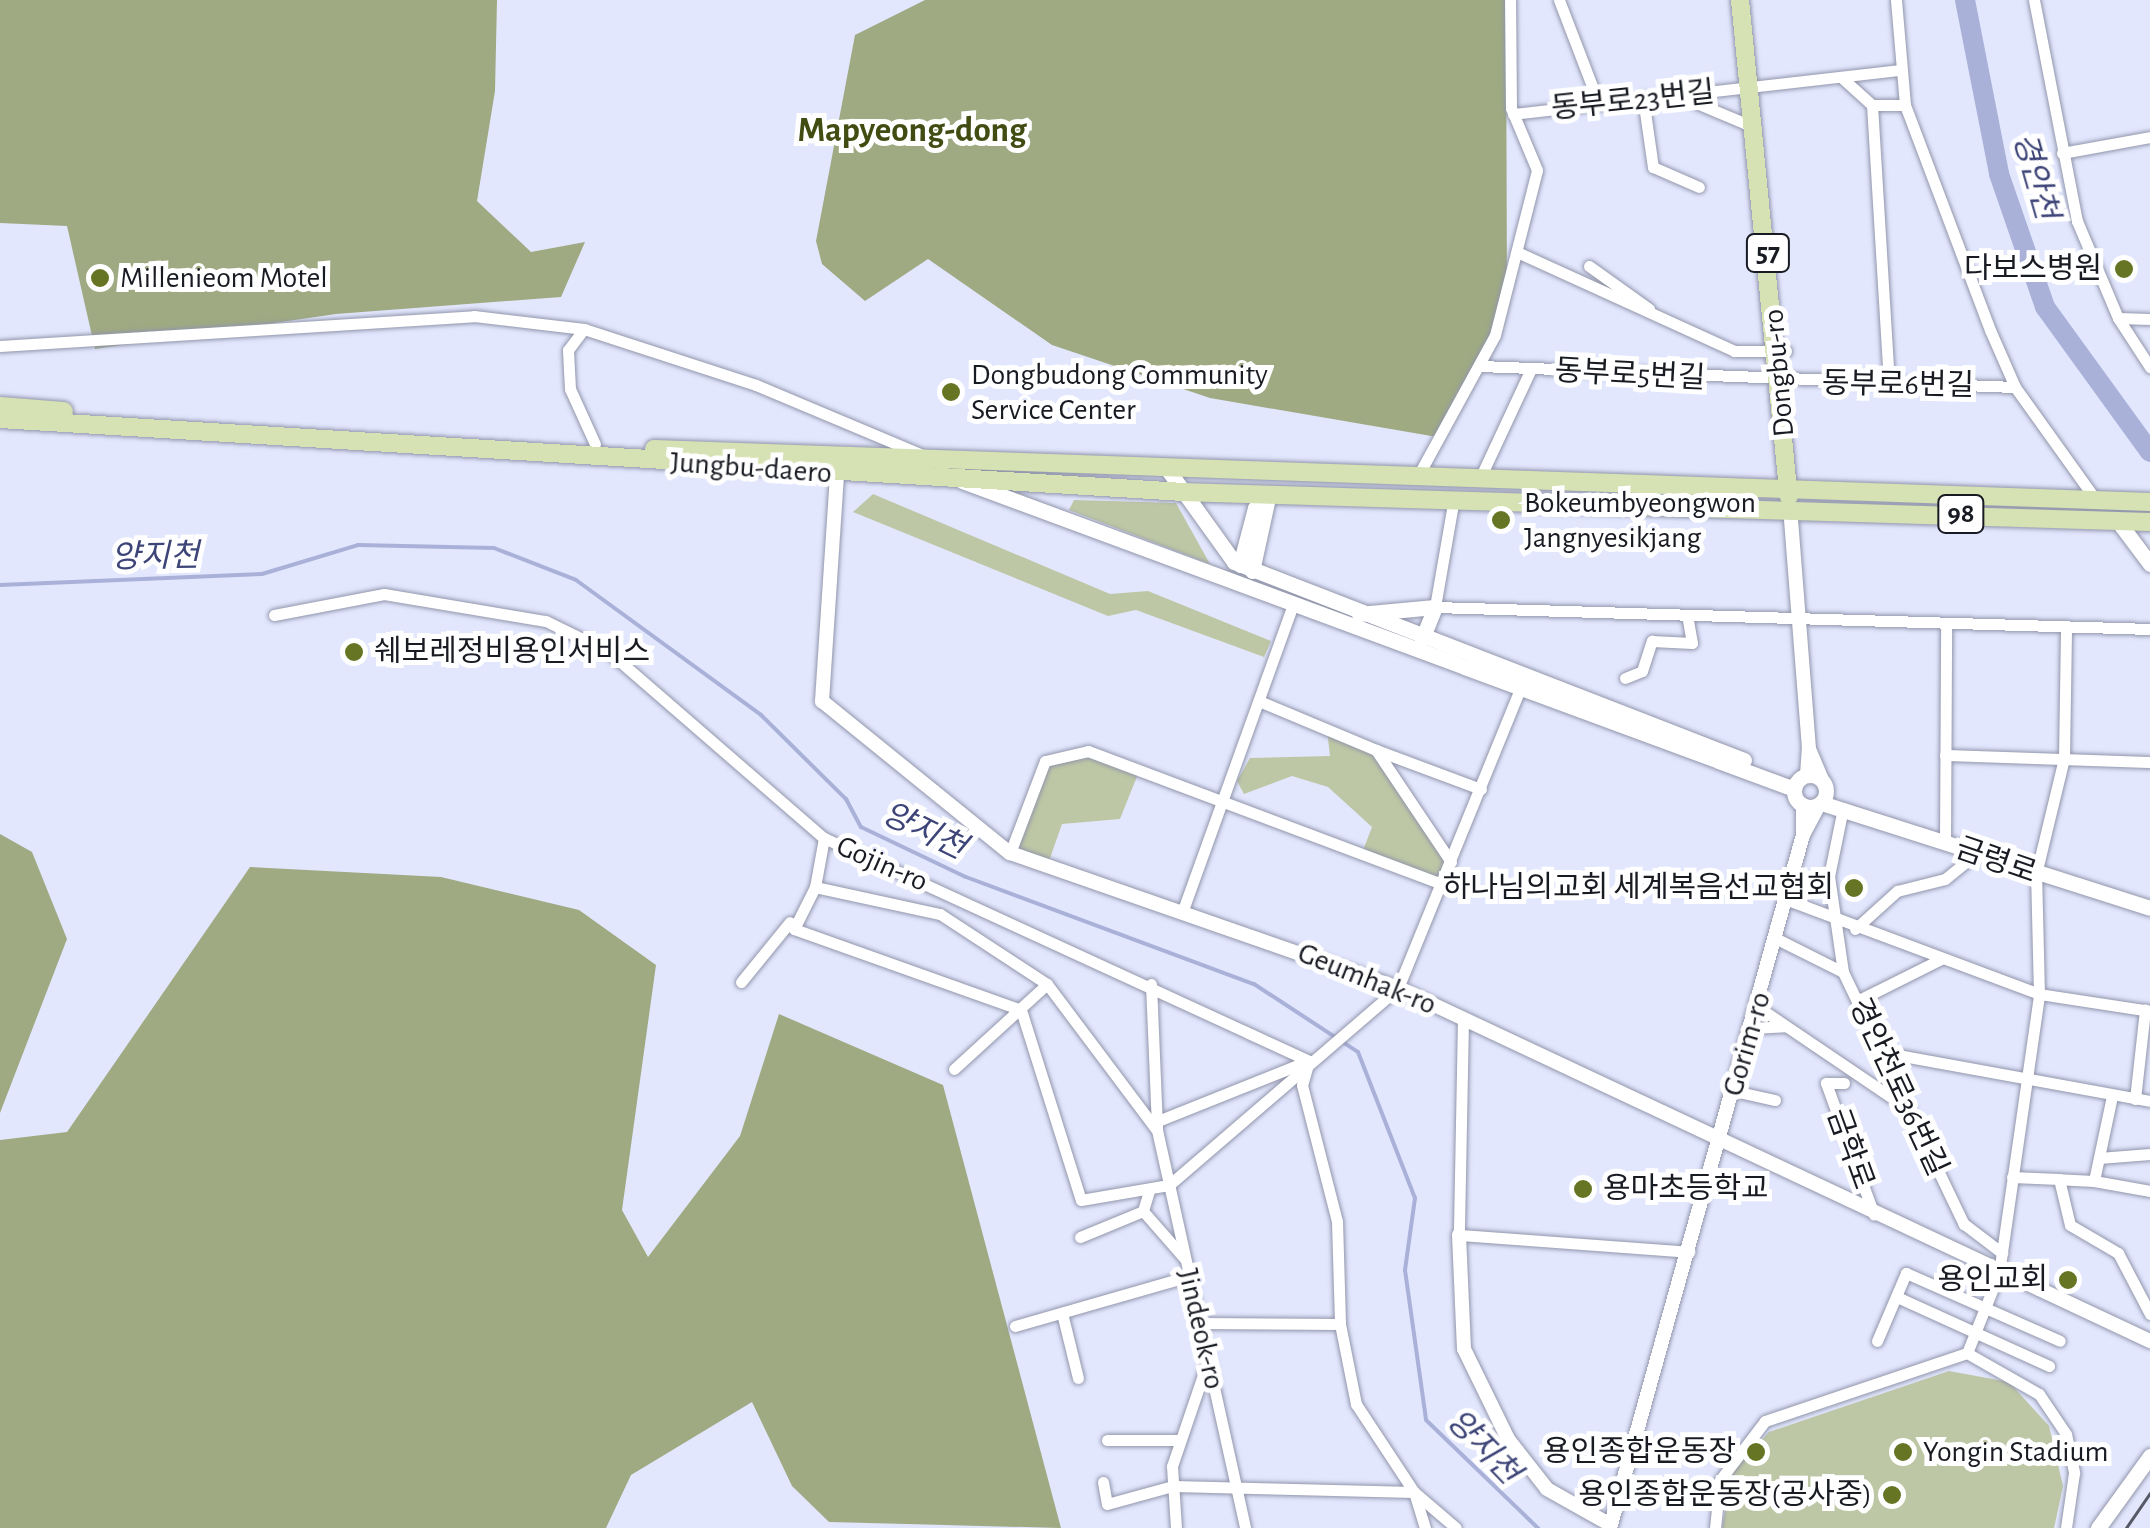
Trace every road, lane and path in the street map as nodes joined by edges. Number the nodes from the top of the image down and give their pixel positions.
1 (1510, 0) edge
2 (1559, 0) edge
3 (1740, 0) edge
4 (1896, 0) edge
5 (2034, 0) edge
6 (1900, 70) junction
7 (1842, 77) junction
8 (1752, 88) junction
9 (1678, 95) junction
10 (1643, 98) junction
11 (1599, 104) junction
12 (1872, 105) junction
13 (1905, 105) junction
14 (1514, 114) junction
15 (1756, 128) junction
16 (2150, 138) edge
17 (2062, 153) junction
18 (1699, 187) dead end
19 (1518, 252) junction
20 (1588, 266) dead end
21 (2118, 318) junction
22 (2150, 319) edge
23 (1672, 327) junction
24 (584, 329) junction
25 (0, 346) edge
26 (1782, 351) junction
27 (1480, 366) junction
28 (2150, 367) edge
29 (1531, 369) junction
30 (1781, 384) junction
31 (1889, 385) junction
32 (2015, 387) junction
33 (0, 406) edge
34 (0, 419) edge
35 (868, 431) junction
36 (595, 444) junction
37 (867, 461) junction
38 (938, 463) junction
39 (838, 468) junction
40 (1168, 470) junction
41 (1419, 474) junction
42 (1481, 476) junction
43 (954, 478) junction
44 (1788, 486) junction
45 (1182, 492) junction
46 (1271, 494) junction
47 (1454, 497) junction
48 (2096, 500) junction
49 (2150, 502) edge
50 (1790, 507) junction
51 (2130, 516) edge
52 (2150, 564) edge
53 (1246, 568) junction
54 (1294, 602) junction
55 (1435, 607) junction
56 (1358, 614) junction
57 (274, 615) dead end
58 (1799, 618) junction
59 (1688, 620) junction
60 (1946, 624) junction
61 (2066, 628) junction
62 (2150, 629) edge
63 (1422, 639) junction
64 (1624, 678) dead end
65 (1522, 684) junction
66 (1259, 701) junction
67 (1376, 750) junction
68 (1945, 755) junction
69 (2064, 758) junction
70 (2150, 762) edge
71 (1809, 782) junction
72 (1481, 789) junction
73 (1222, 798) junction
74 (1814, 805) junction
75 (1843, 808) junction
76 (824, 838) junction
77 (1945, 844) junction
78 (1010, 852) junction
79 (1975, 855) junction
80 (1451, 862) junction
81 (2036, 874) junction
82 (1442, 884) junction
83 (815, 887) junction
84 (1788, 900) junction
85 (2150, 908) edge
86 (1183, 910) junction
87 (790, 922) junction
88 (1834, 922) junction
89 (1855, 929) junction
90 (1777, 939) junction
91 (1946, 960) junction
92 (1843, 972) junction
93 (741, 982) dead end
94 (1047, 984) junction
95 (1152, 984) junction
96 (1392, 992) junction
97 (2039, 994) junction
98 (1859, 1000) junction
99 (1758, 1007) junction
100 (1021, 1010) junction
101 (2147, 1010) edge
102 (1463, 1019) junction
103 (1785, 1026) junction
104 (1752, 1028) junction
105 (1881, 1052) junction
106 (1312, 1058) junction
107 (954, 1069) dead end
108 (1844, 1084) dead end
109 (2023, 1084) junction
110 (1734, 1091) junction
111 (2112, 1096) junction
112 (2136, 1099) junction
113 (1775, 1100) dead end
114 (2150, 1101) edge
115 (1908, 1108) junction
116 (1156, 1126) junction
117 (1719, 1144) junction
118 (2150, 1154) edge
119 (2099, 1158) junction
120 (2012, 1177) junction
121 (2059, 1179) junction
122 (2094, 1180) junction
123 (1169, 1185) junction
124 (1149, 1190) junction
125 (2150, 1191) edge
126 (1142, 1211) junction
127 (1874, 1215) junction
128 (1458, 1235) junction
129 (1080, 1236) dead end
130 (1689, 1252) junction
131 (2002, 1253) junction
132 (1186, 1260) junction
133 (1999, 1273) junction
134 (1189, 1276) junction
135 (1897, 1297) junction
136 (1984, 1306) junction
137 (1062, 1313) junction
138 (2150, 1314) edge
139 (1200, 1323) junction
140 (1340, 1324) junction
141 (1015, 1326) dead end
142 (1972, 1333) junction
143 (2060, 1340) dead end
144 (1877, 1341) dead end
145 (2150, 1342) edge
146 (1966, 1353) junction
147 (1208, 1360) junction
148 (2048, 1366) dead end
149 (1078, 1378) dead end
150 (1107, 1440) dead end
151 (1180, 1440) junction
152 (2150, 1456) edge
153 (1102, 1482) dead end
154 (1173, 1486) junction
155 (1236, 1488) junction
156 (1414, 1492) junction
157 (1610, 1527) edge
158 (1176, 1528) edge
159 (1245, 1528) edge
160 (1425, 1528) edge
161 (1456, 1528) edge
162 (1715, 1528) edge
163 (2066, 1528) edge
164 (2098, 1528) edge

1 - 14 street
2 - 11 street
3 - 8 main road, Dongbu-ro / 57
4 - 6 street
5 - 17 street
6 - 7 street, 동부로23번길
6 - 13 street
7 - 8 street, 동부로23번길
7 - 12 street
8 - 9 street, 동부로23번길
8 - 15 main road, Dongbu-ro / 57
9 - 10 street, 동부로23번길
9 - 15 street
10 - 11 street, 동부로23번길
10 - 18 street
11 - 14 street, 동부로23번길
12 - 13 street
12 - 31 street
13 - 32 street
14 - 19 street
15 - 26 main road, Dongbu-ro / 57
16 - 17 street
17 - 21 street
19 - 23 street
19 - 27 street
20 - 23 street
21 - 22 street
21 - 28 street
23 - 26 street
24 - 25 street
24 - 35 street
24 - 36 street
26 - 30 main road, Dongbu-ro / 57
27 - 29 street, 동부로5번길
27 - 41 street
29 - 30 street, 동부로5번길
29 - 42 street
30 - 31 street, 동부로6번길
30 - 44 main road, Dongbu-ro / 57
31 - 32 street, 동부로6번길
32 - 48 street
33 - 36 main road, Jungbu-daero
34 - 39 main road, Jungbu-daero
35 - 37 street
35 - 38 street
36 - 39 main road, Jungbu-daero
37 - 38 main road, Jungbu-daero
37 - 39 main road, Jungbu-daero
38 - 40 main road, Jungbu-daero
39 - 43 main road, Jungbu-daero
39 - 78 street, Geumhak-ro
40 - 41 main road, Jungbu-daero
40 - 45 main road
41 - 42 main road, Jungbu-daero
42 - 44 main road, Jungbu-daero
43 - 45 main road, Jungbu-daero
43 - 54 main road
44 - 48 main road, 98
44 - 50 main road, Dongbu-ro / 57
45 - 46 main road, Jungbu-daero
45 - 53 main road
46 - 47 main road, Jungbu-daero
46 - 53 main road
47 - 50 main road, Jungbu-daero
47 - 55 street
48 - 51 main road, 98
49 - 51 main road, 98
50 - 51 main road, 98
50 - 58 street
51 - 52 main road
53 - 56 main road
54 - 65 main road
54 - 66 street
55 - 56 main road
55 - 59 street
55 - 63 main road
56 - 63 main road
57 - 76 street, Gojin-ro
58 - 59 street
58 - 60 street
58 - 71 street
59 - 64 street
60 - 61 street
60 - 68 street
61 - 62 street
61 - 69 street
63 - 65 main road
65 - 71 main road
65 - 72 street
66 - 67 street
66 - 73 street
67 - 72 street
67 - 80 street
68 - 69 street
68 - 77 street
69 - 70 street
69 - 81 street
71 - 74 main road
71 - 74 main road
71 - 75 main road
72 - 80 street
73 - 78 street
73 - 82 street
73 - 86 street
74 - 75 main road, 금령로
74 - 84 street, Gorim-ro
75 - 77 main road, 금령로
75 - 88 street
76 - 83 street
76 - 95 street, Gojin-ro
77 - 79 main road, 금령로
78 - 86 street, Geumhak-ro
79 - 81 main road, 금령로
79 - 89 street
80 - 82 street
81 - 85 main road, 금령로
81 - 97 street
82 - 96 street
83 - 87 street
83 - 94 street
84 - 88 street
84 - 90 street, Gorim-ro
86 - 96 street, Geumhak-ro
87 - 93 street
87 - 100 street
88 - 89 street
88 - 92 street
89 - 91 street
90 - 92 street, 경안천로36번길
90 - 99 street, Gorim-ro
91 - 97 street
91 - 98 street
92 - 98 street, 경안천로36번길
94 - 100 street
94 - 116 street, Jindeok-ro
95 - 106 street, Gojin-ro
95 - 116 street, Jindeok-ro
96 - 102 street, Geumhak-ro
96 - 106 street
97 - 101 street
97 - 109 street
98 - 105 street, 경안천로36번길
99 - 103 street
99 - 104 street, Gorim-ro
100 - 107 street
100 - 124 street
101 - 112 street
102 - 117 street, Geumhak-ro
102 - 128 street, Gorim-ro
103 - 104 street
103 - 115 street
104 - 110 street, Gorim-ro
105 - 109 street
105 - 115 street, 경안천로36번길
106 - 116 street
106 - 123 street
106 - 140 street
108 - 127 street, 금학로
109 - 111 street
109 - 120 street
110 - 113 street
110 - 117 street, Gorim-ro
111 - 112 street
111 - 119 street
112 - 114 street
115 - 131 street, 경안천로36번길
116 - 123 street, Jindeok-ro
117 - 127 street, Geumhak-ro
117 - 130 street, Gorim-ro
118 - 119 street
119 - 122 street
120 - 121 street
120 - 131 street
121 - 122 street
121 - 138 street
122 - 125 street
123 - 124 street
123 - 132 street, Jindeok-ro
124 - 126 street
126 - 129 street
126 - 132 street
127 - 133 street, Geumhak-ro
128 - 130 street
128 - 157 street, Gorim-ro
130 - 157 street, Gorim-ro
131 - 133 street
132 - 134 street, Jindeok-ro
133 - 136 street
133 - 145 street, Geumhak-ro
134 - 137 street
134 - 139 street, Jindeok-ro
135 - 136 street
135 - 142 street
135 - 144 street
136 - 142 street
136 - 143 street
137 - 141 street
137 - 149 street
139 - 140 street
139 - 147 street, Jindeok-ro
140 - 156 street
142 - 146 street
142 - 148 street
146 - 162 street
146 - 163 street
147 - 151 street
147 - 155 street, Jindeok-ro
150 - 151 street
151 - 154 street
152 - 164 main road
153 - 154 street
154 - 155 street
154 - 158 street
155 - 156 street
155 - 159 street, Jindeok-ro
156 - 160 street
156 - 161 street

